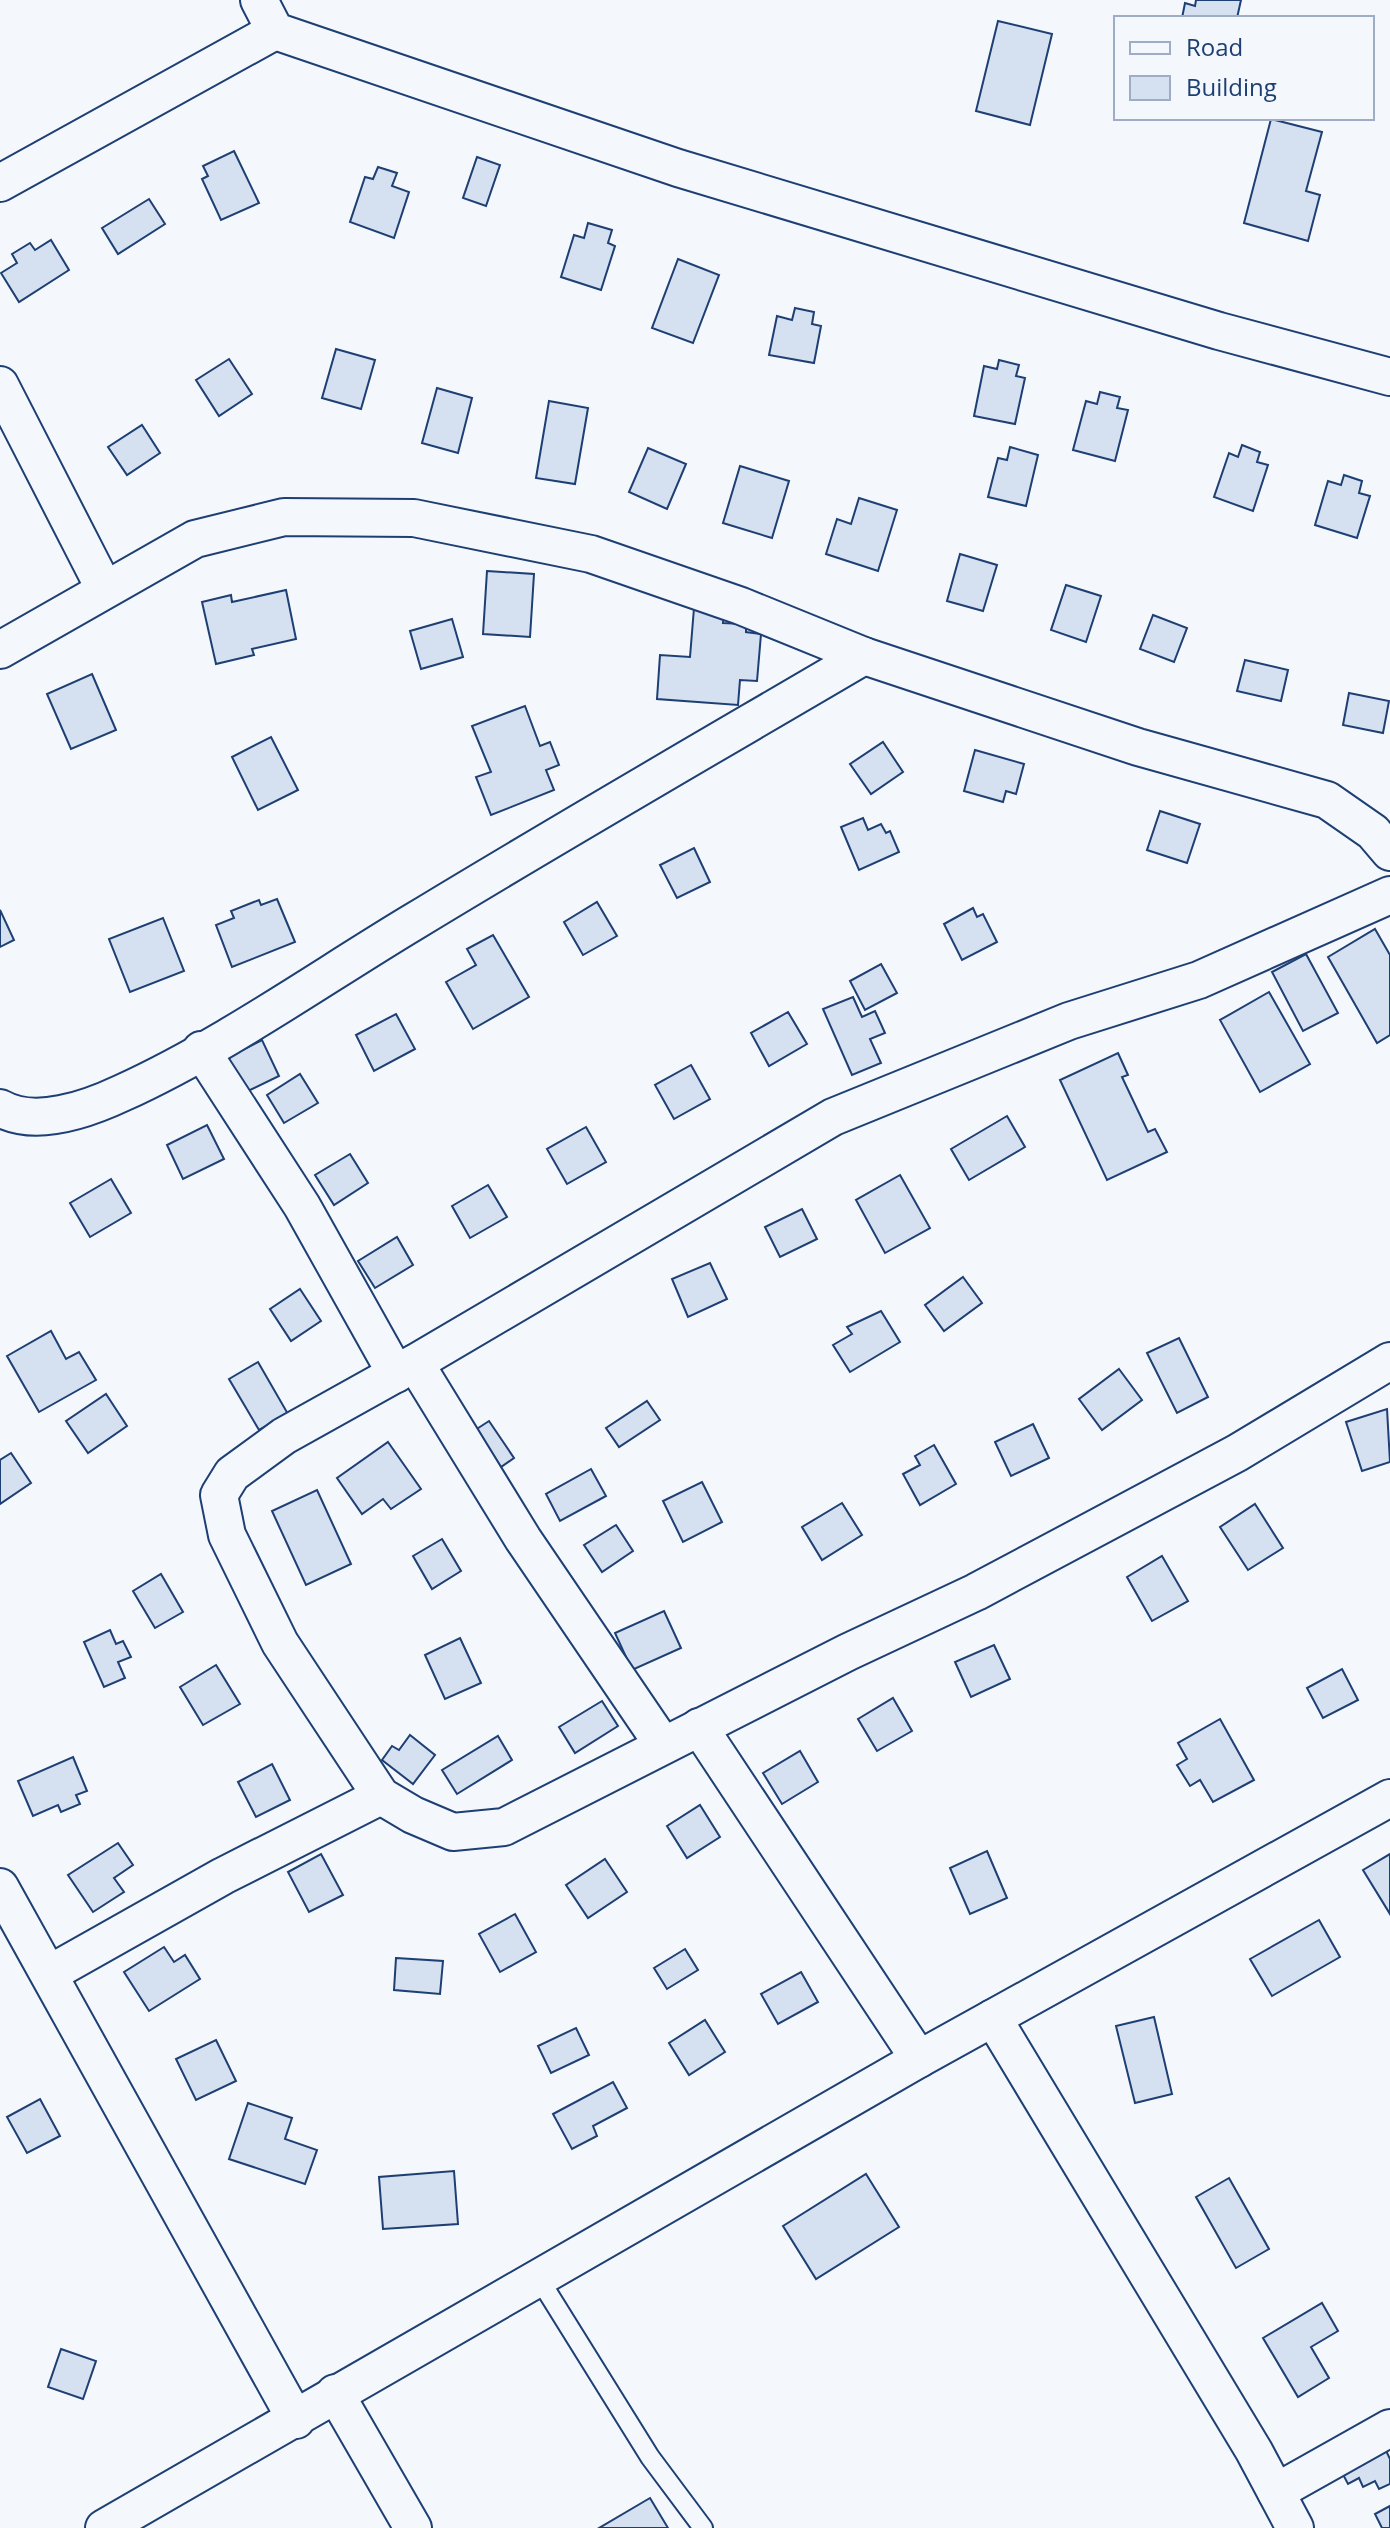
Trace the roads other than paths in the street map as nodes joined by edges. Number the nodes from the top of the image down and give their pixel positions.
1 (267, 15) edge
2 (0, 183) edge
3 (1390, 377) edge
4 (0, 385) edge
5 (104, 588) junction
6 (0, 650) edge
7 (864, 656) junction
8 (1390, 852) edge
9 (1390, 895) edge
10 (201, 1050) junction
11 (0, 1108) edge
12 (1390, 1361) edge
13 (406, 1368) junction
14 (699, 1727) junction
15 (663, 1745) junction
16 (381, 1796) junction
17 (1390, 1798) edge
18 (3, 1901) edge
19 (49, 1974) junction
20 (993, 2018) junction
21 (919, 2059) junction
22 (538, 2277) junction
23 (335, 2393) junction
24 (296, 2420) junction
25 (1390, 2428) edge
26 (1276, 2492) junction
27 (104, 2528) edge
28 (413, 2528) edge
29 (703, 2528) edge
30 (1295, 2528) edge

1 - 2 street
1 - 3 street
4 - 5 street
5 - 6 street
5 - 7 street
7 - 8 street
7 - 10 street
9 - 13 street
10 - 11 street
10 - 13 street
12 - 14 street
13 - 15 street
13 - 16 street
14 - 15 street
14 - 21 street
15 - 16 street
16 - 19 street
17 - 20 street
18 - 19 street
19 - 24 street
20 - 21 street
20 - 26 street
21 - 22 street
22 - 23 street
22 - 29 lane
23 - 24 street
23 - 28 street
24 - 27 street
25 - 26 street
26 - 30 street

